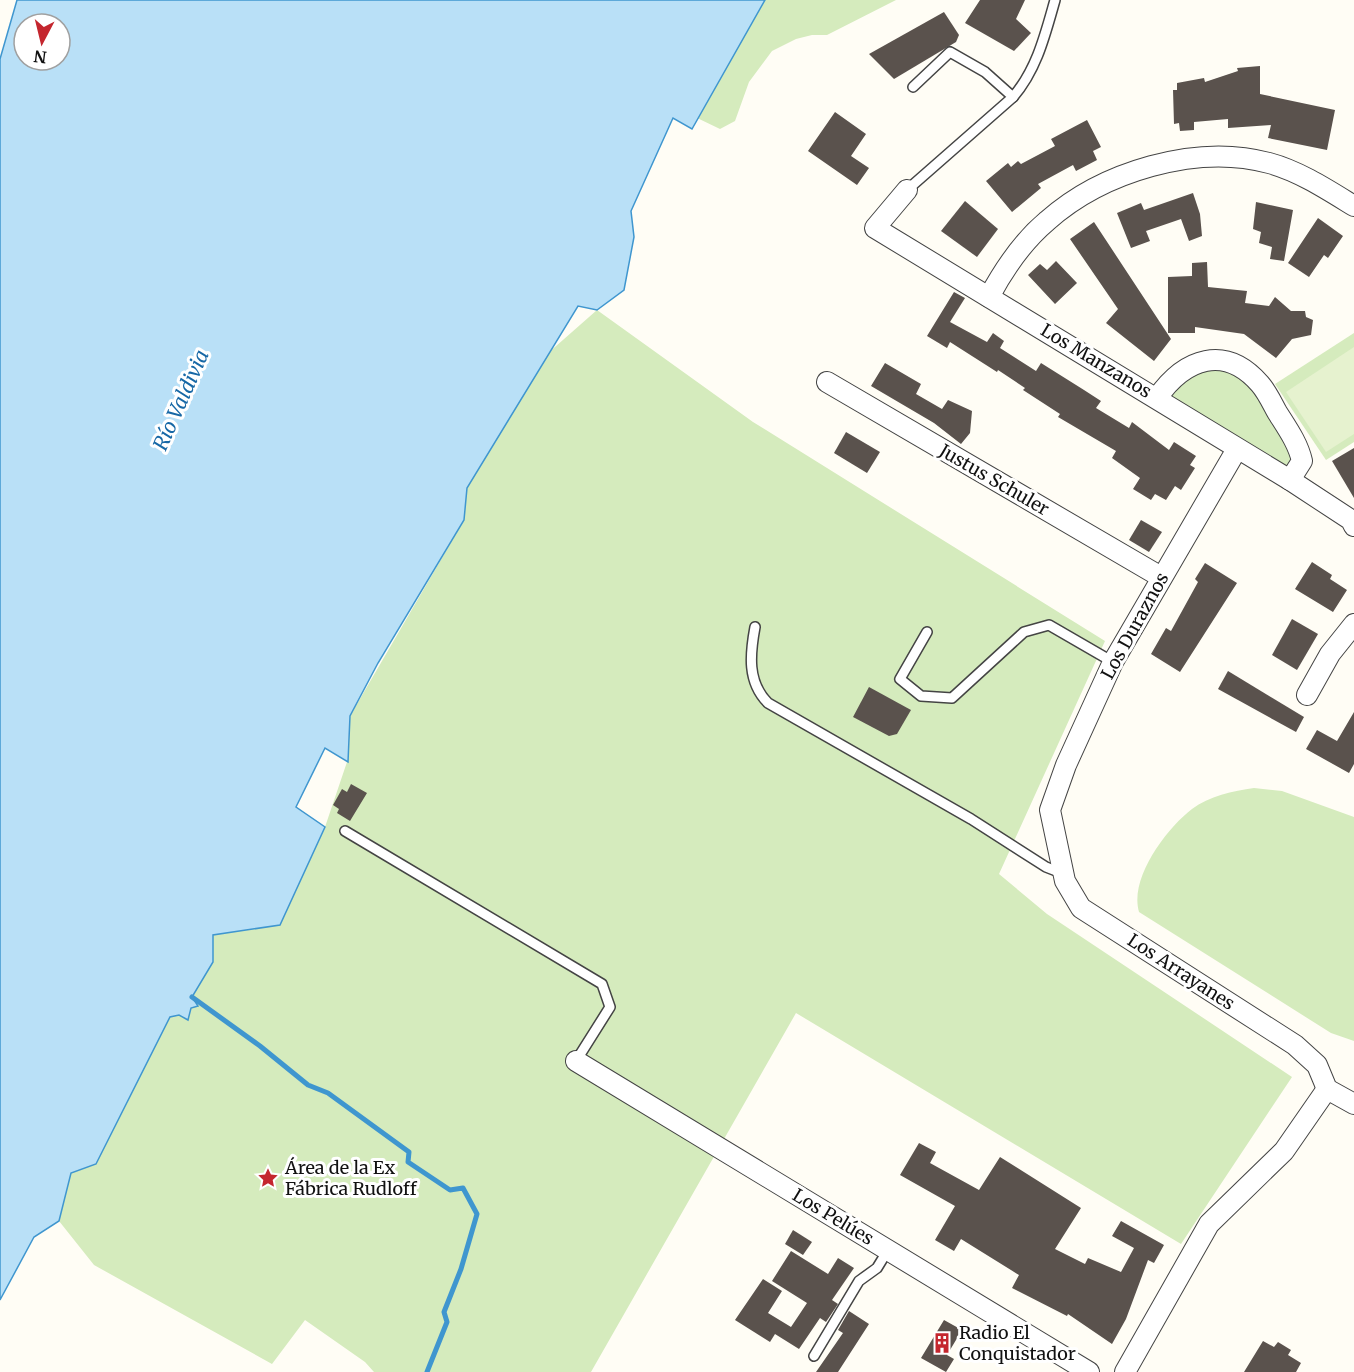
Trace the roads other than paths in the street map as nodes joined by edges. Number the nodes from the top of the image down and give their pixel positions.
1 (1055, 0) edge
2 (913, 87) dead end
3 (1013, 97) junction
4 (907, 190) joint
5 (1354, 206) edge
6 (989, 297) junction
7 (827, 382) dead end
8 (1157, 398) junction
9 (1237, 449) junction
10 (1290, 480) junction
11 (1354, 526) edge
12 (1161, 577) junction
13 (1354, 624) edge
14 (755, 627) dead end
15 (927, 632) dead end
16 (1113, 662) junction
17 (1307, 695) dead end
18 (1050, 810) joint
19 (345, 831) dead end
20 (1064, 874) junction
21 (576, 1061) joint
22 (1327, 1089) junction
23 (1354, 1104) edge
24 (888, 1250) junction
25 (814, 1356) dead end
26 (1089, 1372) edge
27 (1125, 1372) edge

1 - 3 lane
2 - 3 lane
3 - 4 lane
4 - 6 street, Los Manzanos
5 - 6 street
6 - 8 street, Los Manzanos
7 - 12 street, Justus Schuler
8 - 9 street, Los Manzanos
8 - 10 street
9 - 10 street, Los Manzanos
9 - 12 street, Los Duraznos
10 - 11 street, Los Manzanos
12 - 16 street, Los Duraznos
13 - 17 street
14 - 20 lane
15 - 16 lane
16 - 18 street, Los Duraznos
18 - 20 street, Los Arrayanes
19 - 21 lane
20 - 22 street, Los Arrayanes
21 - 24 street, Los Pelúes
22 - 23 street
22 - 27 street
24 - 25 lane
24 - 26 street, Los Pelúes

